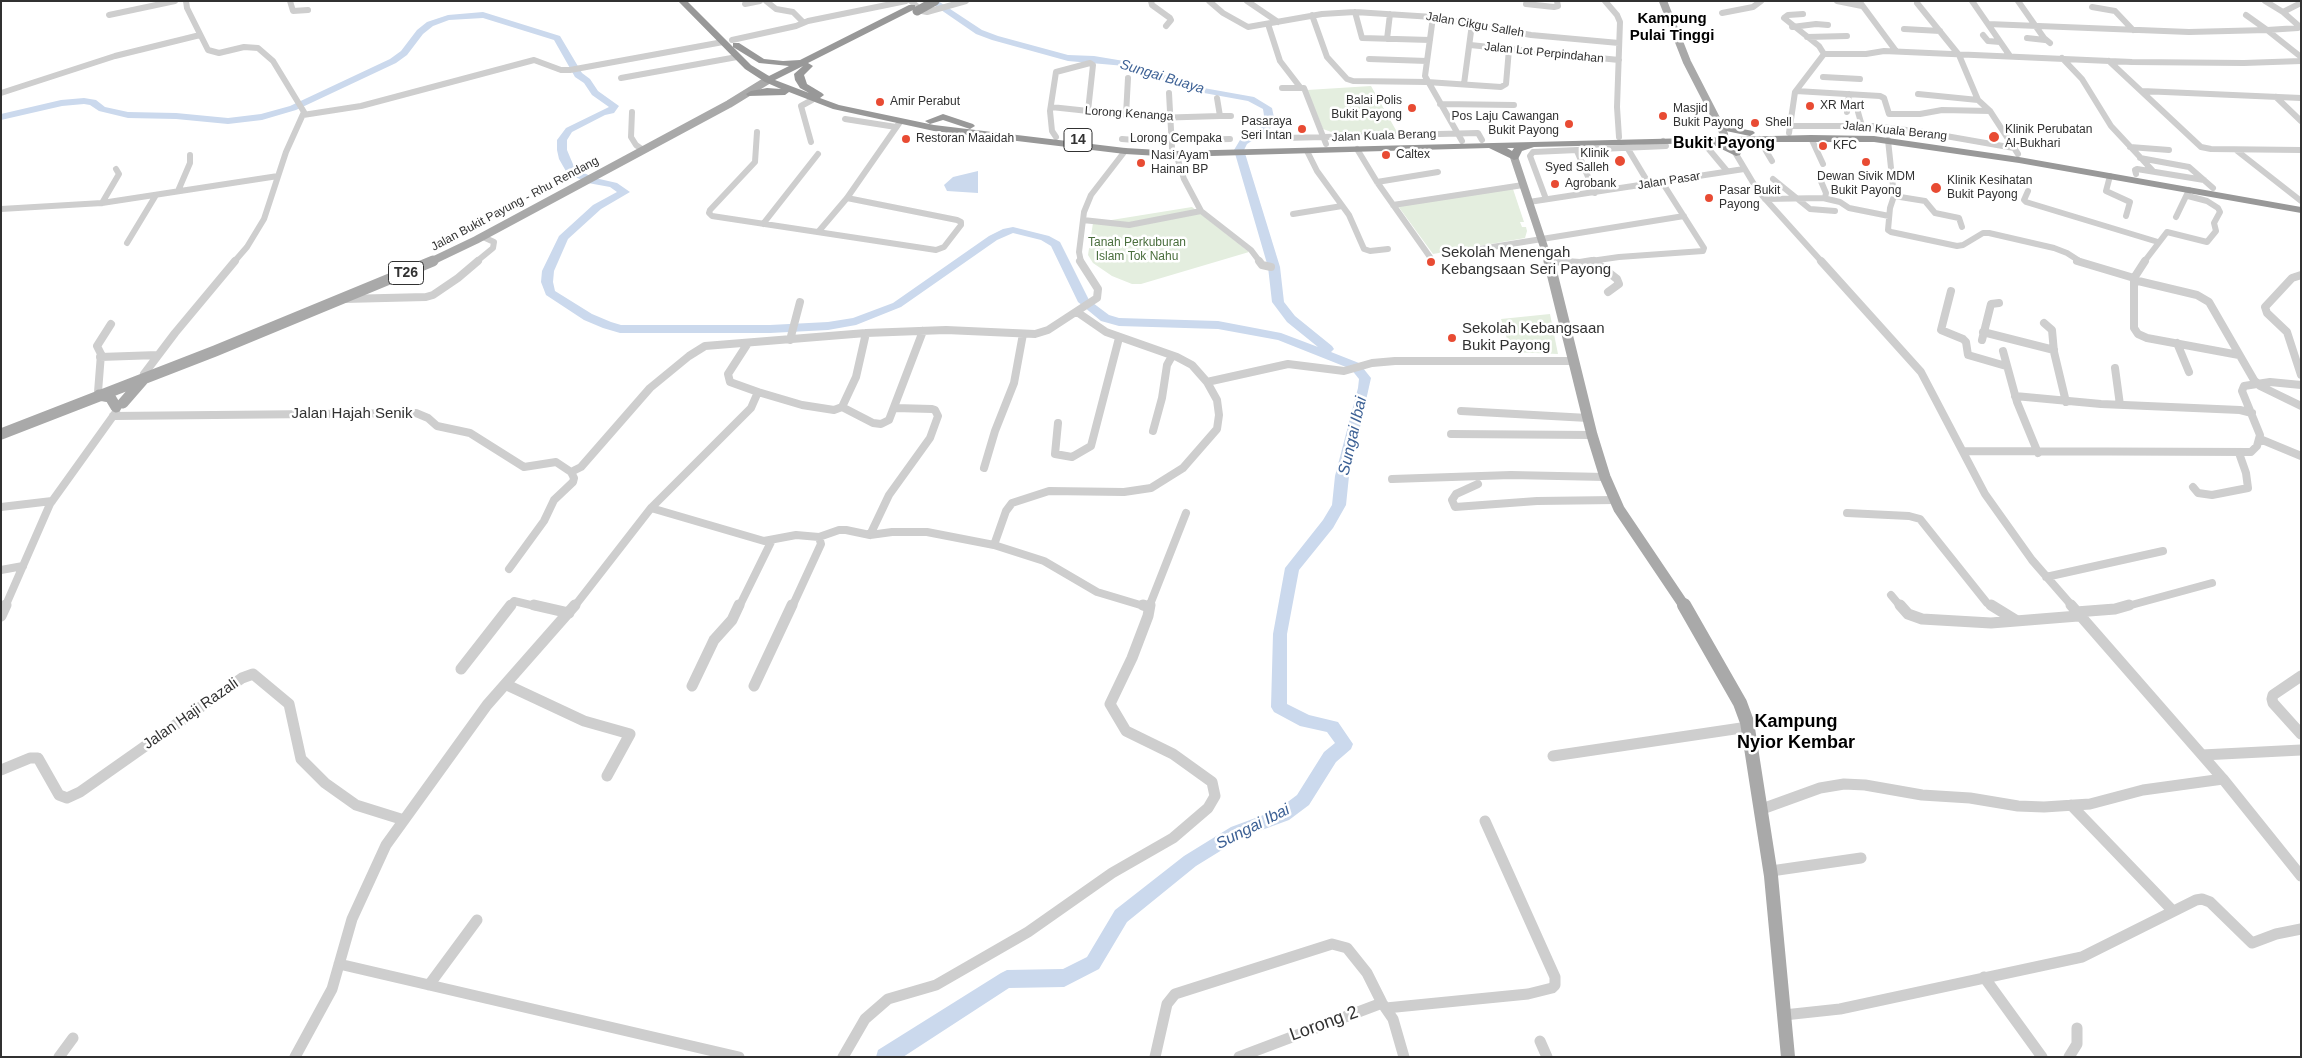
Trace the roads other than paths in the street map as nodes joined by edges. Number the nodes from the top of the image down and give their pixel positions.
1 (175, 1) edge
2 (186, 1) edge
3 (290, 1) edge
4 (682, 1) edge
5 (693, 1) edge
6 (760, 1) edge
7 (766, 1) edge
8 (924, 1) edge
9 (959, 1) edge
10 (1151, 1) edge
11 (1209, 1) edge
12 (1247, 1) edge
13 (1557, 1) edge
14 (1604, 1) edge
15 (1663, 1) edge
16 (1761, 1) edge
17 (1837, 1) edge
18 (1972, 1) edge
19 (2018, 1) edge
20 (2265, 1) edge
21 (965, 2) edge
22 (1917, 3) dead end
23 (2301, 3) edge
24 (745, 4) dead end
25 (1526, 4) dead end
26 (1860, 4) edge
27 (911, 5) edge
28 (936, 6) edge
29 (2092, 7) dead end
30 (308, 10) dead end
31 (1355, 12) junction
32 (2283, 12) junction
33 (1722, 13) dead end
34 (1390, 14) junction
35 (1803, 14) dead end
36 (109, 15) dead end
37 (1312, 15) junction
38 (2246, 15) dead end
39 (1433, 17) junction
40 (803, 22) junction
41 (1278, 22) junction
42 (1268, 24) junction
43 (1472, 24) junction
44 (1988, 24) junction
45 (1828, 25) dead end
46 (1166, 26) dead end
47 (1242, 26) joint
48 (2035, 26) junction
49 (1792, 27) junction
50 (1939, 30) junction
51 (2133, 30) junction
52 (2267, 30) junction
53 (200, 35) junction
54 (1983, 35) dead end
55 (1846, 36) dead end
56 (1807, 38) junction
57 (2027, 38) dead end
58 (1387, 39) junction
59 (1430, 40) junction
60 (730, 42) junction
61 (842, 42) junction
62 (2000, 42) junction
63 (1619, 44) junction
64 (1470, 45) junction
65 (1509, 49) junction
66 (1896, 51) junction
67 (1824, 54) junction
68 (1959, 55) junction
69 (2010, 56) junction
70 (737, 57) junction
71 (2301, 57) edge
72 (2062, 58) junction
73 (1369, 59) dead end
74 (1619, 60) junction
75 (2301, 60) edge
76 (1427, 61) junction
77 (2109, 61) junction
78 (808, 66) junction
79 (748, 67) junction
80 (582, 69) joint
81 (570, 70) joint
82 (621, 78) dead end
83 (1128, 78) dead end
84 (1823, 78) dead end
85 (774, 80) junction
86 (1427, 82) junction
87 (1464, 84) junction
88 (1300, 87) junction
89 (1282, 88) dead end
90 (1796, 91) junction
91 (2142, 91) junction
92 (1, 93) edge
93 (1169, 93) dead end
94 (749, 94) junction
95 (1849, 94) junction
96 (1918, 94) dead end
97 (1869, 95) junction
98 (815, 98) junction
99 (1217, 98) dead end
100 (2276, 98) junction
101 (2301, 98) edge
102 (1978, 100) junction
103 (1440, 104) junction
104 (1514, 105) dead end
105 (1051, 106) junction
106 (301, 109) junction
107 (1088, 111) junction
108 (1990, 111) junction
109 (632, 112) dead end
110 (1848, 112) dead end
111 (1858, 112) dead end
112 (1126, 115) junction
113 (1220, 116) junction
114 (1231, 116) dead end
115 (1171, 118) junction
116 (845, 119) dead end
117 (1715, 120) junction
118 (2301, 120) edge
119 (883, 122) junction
120 (932, 124) junction
121 (898, 125) junction
122 (1862, 126) junction
123 (1790, 129) junction
124 (757, 132) dead end
125 (1056, 137) junction
126 (1460, 137) junction
127 (1619, 137) junction
128 (1726, 137) junction
129 (1754, 137) junction
130 (1286, 138) dead end
131 (1811, 138) junction
132 (1122, 139) dead end
133 (1888, 140) junction
134 (1325, 141) junction
135 (1663, 141) junction
136 (1703, 141) junction
137 (811, 142) dead end
138 (1482, 143) junction
139 (1535, 144) junction
140 (1979, 145) junction
141 (2130, 147) junction
142 (1173, 148) junction
143 (1262, 149) junction
144 (1357, 149) junction
145 (1628, 149) junction
146 (643, 150) junction
147 (2169, 150) dead end
148 (2236, 150) junction
149 (2301, 150) edge
150 (1125, 151) junction
151 (1308, 151) junction
152 (1576, 151) junction
153 (2016, 151) junction
154 (1736, 153) junction
155 (818, 154) dead end
156 (190, 155) dead end
157 (1514, 157) junction
158 (2140, 158) junction
159 (1772, 161) dead end
160 (1823, 164) dead end
161 (116, 169) dead end
162 (1725, 169) junction
163 (1745, 170) junction
164 (2153, 171) junction
165 (1438, 172) dead end
166 (1713, 174) junction
167 (2136, 174) junction
168 (278, 176) junction
169 (2110, 176) junction
170 (1773, 178) dead end
171 (1820, 179) dead end
172 (1648, 181) junction
173 (2205, 181) junction
174 (1377, 182) junction
175 (1662, 182) junction
176 (1523, 185) junction
177 (2214, 188) junction
178 (2028, 191) dead end
179 (178, 192) junction
180 (1595, 192) junction
181 (2189, 192) junction
182 (156, 195) junction
183 (1894, 196) junction
184 (2254, 196) junction
185 (1796, 197) junction
186 (846, 198) junction
187 (1825, 198) junction
188 (1546, 199) junction
189 (1765, 199) junction
190 (102, 203) junction
191 (2301, 203) edge
192 (1530, 204) junction
193 (1393, 205) junction
194 (2277, 205) junction
195 (1342, 206) junction
196 (1, 209) edge
197 (2301, 210) edge
198 (1835, 211) dead end
199 (1201, 212) junction
200 (1293, 214) dead end
201 (1684, 216) junction
202 (1890, 216) junction
203 (2126, 216) dead end
204 (2176, 218) dead end
205 (1083, 220) junction
206 (763, 224) junction
207 (1962, 227) dead end
208 (819, 231) junction
209 (483, 237) junction
210 (1542, 239) junction
211 (2158, 242) junction
212 (127, 243) dead end
213 (1388, 248) dead end
214 (1474, 250) dead end
215 (1430, 257) dead end
216 (1549, 261) junction
217 (1594, 261) junction
218 (1271, 267) dead end
219 (2301, 275) edge
220 (2134, 279) junction
221 (1951, 291) dead end
222 (1608, 292) dead end
223 (342, 300) junction
224 (800, 302) dead end
225 (1999, 303) dead end
226 (1078, 311) junction
227 (2044, 323) dead end
228 (111, 324) dead end
229 (923, 331) junction
230 (792, 333) junction
231 (866, 333) junction
232 (1024, 334) junction
233 (1118, 338) junction
234 (748, 343) junction
235 (2177, 343) junction
236 (2291, 345) junction
237 (2301, 347) edge
238 (2054, 350) junction
239 (2003, 351) dead end
240 (158, 355) junction
241 (2239, 355) junction
242 (1172, 356) junction
243 (100, 357) junction
244 (1574, 362) junction
245 (2006, 366) junction
246 (2115, 368) dead end
247 (2189, 372) dead end
248 (147, 375) junction
249 (2301, 375) edge
250 (1207, 382) junction
251 (2256, 383) junction
252 (124, 384) junction
253 (2301, 385) edge
254 (758, 392) junction
255 (97, 394) junction
256 (2015, 396) junction
257 (2066, 402) junction
258 (2120, 405) junction
259 (2301, 406) edge
260 (842, 408) junction
261 (895, 408) junction
262 (117, 410) junction
263 (1461, 411) dead end
264 (2252, 413) junction
265 (1588, 418) junction
266 (1058, 423) dead end
267 (1153, 431) dead end
268 (1, 432) edge
269 (1451, 434) dead end
270 (1592, 435) junction
271 (2260, 440) junction
272 (1964, 451) junction
273 (2038, 453) junction
274 (2239, 453) junction
275 (2301, 456) edge
276 (984, 468) dead end
277 (571, 472) junction
278 (1605, 477) junction
279 (1392, 479) dead end
280 (1478, 484) dead end
281 (2193, 488) dead end
282 (1615, 500) junction
283 (52, 501) junction
284 (1, 507) edge
285 (652, 508) junction
286 (1186, 513) dead end
287 (1846, 513) dead end
288 (870, 534) junction
289 (819, 538) junction
290 (772, 540) junction
291 (994, 545) junction
292 (2162, 551) dead end
293 (23, 566) junction
294 (509, 569) dead end
295 (1, 570) edge
296 (2046, 577) junction
297 (2212, 583) dead end
298 (1891, 594) dead end
299 (1149, 607) junction
300 (3, 610) edge
301 (570, 613) junction
302 (2077, 614) junction
303 (2017, 621) junction
304 (461, 669) dead end
305 (2301, 676) edge
306 (507, 685) junction
307 (692, 686) dead end
308 (754, 686) dead end
309 (1748, 727) junction
310 (1124, 728) joint
311 (2301, 734) edge
312 (2301, 750) edge
313 (1553, 756) dead end
314 (2202, 756) junction
315 (1, 770) edge
316 (607, 776) dead end
317 (2222, 779) junction
318 (2072, 806) junction
319 (1762, 809) junction
320 (404, 820) junction
321 (1485, 821) dead end
322 (1861, 858) dead end
323 (1770, 871) junction
324 (2301, 876) edge
325 (2172, 910) junction
326 (477, 920) dead end
327 (2301, 929) edge
328 (340, 964) junction
329 (1984, 977) junction
330 (429, 985) junction
331 (1384, 1006) junction
332 (1784, 1015) junction
333 (2077, 1028) dead end
334 (73, 1038) dead end
335 (1540, 1041) dead end
336 (2039, 1056) edge
337 (59, 1057) edge
338 (295, 1057) edge
339 (739, 1057) edge
340 (843, 1057) edge
341 (1156, 1057) edge
342 (1239, 1057) edge
343 (1404, 1057) edge
344 (1547, 1057) edge
345 (1788, 1057) edge
346 (2069, 1057) edge

1 - 36 street
2 - 53 street
3 - 30 street
4 - 60 highway, Jalan Kuala Berang / 14
5 - 60 highway, Jalan Kuala Berang / 14
6 - 24 street
7 - 40 street
8 - 27 highway
9 - 21 street
10 - 46 street
11 - 47 street
12 - 41 street
13 - 25 street
14 - 63 street
15 - 117 main road
16 - 33 street
17 - 26 street
18 - 44 street
19 - 48 street
20 - 32 street
21 - 28 street
22 - 50 street
23 - 32 street
26 - 66 street
27 - 28 highway, bridge
27 - 40 street
27 - 61 highway
27 - 78 highway
29 - 51 street
31 - 34 street, Jalan Cikgu Salleh
31 - 37 street, Jalan Cikgu Salleh
31 - 58 street
32 - 52 street
34 - 39 street, Jalan Cikgu Salleh
34 - 58 street
35 - 49 street
37 - 41 street, Jalan Cikgu Salleh
37 - 86 street
38 - 52 street
39 - 43 street, Jalan Cikgu Salleh
39 - 59 street
40 - 60 street
41 - 42 street, Jalan Cikgu Salleh
42 - 47 street, Jalan Cikgu Salleh
42 - 88 street
43 - 63 street, Jalan Cikgu Salleh
43 - 64 street
44 - 48 street
44 - 62 street
45 - 49 street
48 - 51 street
48 - 57 street
49 - 56 street
50 - 50 street
50 - 68 street
51 - 52 street
52 - 71 street
53 - 92 street
53 - 106 street
54 - 62 street
55 - 56 street
56 - 67 street
58 - 59 street
59 - 76 street
60 - 61 highway
60 - 70 highway, Jalan Kuala Berang / 14
60 - 80 street
60 - 85 highway, Jalan Kuala Berang / 14
61 - 85 highway
62 - 69 street
63 - 74 street
64 - 65 street, Jalan Lot Perpindahan
64 - 87 street
65 - 74 street, Jalan Lot Perpindahan
65 - 87 street
66 - 67 street
66 - 68 street
67 - 90 street
68 - 69 street
68 - 102 street
69 - 72 street
70 - 79 highway, Jalan Kuala Berang / 14
70 - 82 street
72 - 77 street
72 - 141 street
73 - 76 street
74 - 127 street
75 - 77 street
76 - 86 street
77 - 91 street
78 - 85 highway
78 - 98 highway
79 - 85 highway, Jalan Kuala Berang / 14
79 - 94 highway
80 - 81 street
81 - 106 street
83 - 112 street
84 - 97 street
85 - 94 main road, Jalan Bukit Payung - Rhu Rendang
85 - 98 highway, Jalan Kuala Berang / 14
86 - 87 street
86 - 103 street
88 - 89 street
88 - 134 street
90 - 95 street
90 - 123 street
91 - 100 street
91 - 148 street
93 - 115 street
94 - 98 highway
94 - 146 main road, Jalan Bukit Payung - Rhu Rendang / T26
95 - 97 street
95 - 110 street
96 - 102 street
97 - 108 street
98 - 119 highway, Jalan Kuala Berang / 14
98 - 120 highway, Jalan Kuala Berang / 14
98 - 137 street
99 - 113 street
100 - 101 street
100 - 118 street
102 - 108 street
103 - 104 street
103 - 126 street
105 - 107 street, Lorong Kenanga
105 - 107 street
105 - 125 street
106 - 168 street
107 - 112 street, Lorong Kenanga
108 - 153 street
109 - 146 street
111 - 122 street
112 - 115 street, Lorong Kenanga
113 - 114 street, Lorong Kenanga
113 - 115 street, Lorong Kenanga
115 - 142 street
116 - 119 street
117 - 128 main road
117 - 129 highway
117 - 136 highway
119 - 121 highway, Jalan Kuala Berang / 14
120 - 121 highway, Jalan Kuala Berang / 14
120 - 125 highway, Jalan Kuala Berang / 14
120 - 150 highway, Jalan Kuala Berang / 14
121 - 186 street
122 - 123 street
122 - 140 street
123 - 129 highway, Jalan Kuala Berang / 14
123 - 140 highway, Jalan Kuala Berang / 14
124 - 206 street
125 - 142 highway, Jalan Kuala Berang / 14
126 - 134 highway, Jalan Kuala Berang / 14
126 - 138 highway, Jalan Kuala Berang / 14
127 - 136 highway, Jalan Kuala Berang / 14
127 - 138 highway, Jalan Kuala Berang / 14
128 - 129 highway, Jalan Kuala Berang / 14
128 - 136 highway, Jalan Kuala Berang / 14
128 - 154 street
129 - 131 highway, Jalan Kuala Berang / 14
129 - 154 highway
129 - 159 street
130 - 134 street
131 - 133 highway, Jalan Kuala Berang / 14
131 - 160 street
132 - 142 street, Lorong Cempaka
133 - 169 highway, Jalan Kuala Berang / 14
133 - 183 street
134 - 143 highway, Jalan Kuala Berang / 14
135 - 136 highway, Jalan Kuala Berang / 14
135 - 139 highway, Jalan Kuala Berang / 14
135 - 145 street
136 - 154 highway
136 - 162 street
138 - 139 highway, Jalan Kuala Berang / 14
138 - 144 highway, Jalan Kuala Berang / 14
138 - 157 highway
139 - 157 highway
140 - 153 highway, Jalan Kuala Berang / 14
141 - 147 street
141 - 158 street
142 - 143 highway, Jalan Kuala Berang / 14
142 - 150 highway, Jalan Kuala Berang / 14
142 - 199 street
143 - 151 highway, Jalan Kuala Berang / 14
144 - 151 highway, Jalan Kuala Berang / 14
144 - 174 street
145 - 152 street
145 - 172 street
146 - 209 main road, Jalan Bukit Payung - Rhu Rendang / T26
148 - 149 street
148 - 191 street
150 - 205 street
151 - 195 street
152 - 180 street
152 - 188 street
153 - 167 highway, Jalan Kuala Berang / 14
154 - 163 street
155 - 206 street
156 - 179 street
157 - 176 main road
158 - 164 street
158 - 173 street
161 - 190 street
162 - 163 street, Jalan Pasar
162 - 166 street, Jalan Pasar
162 - 172 street
163 - 166 street, Jalan Pasar
163 - 189 street
164 - 167 street
164 - 173 street
165 - 174 street
166 - 175 street, Jalan Pasar
167 - 177 highway, Jalan Kuala Berang / 14
168 - 179 street
168 - 240 street
169 - 181 highway, Jalan Kuala Berang / 14
169 - 203 street
170 - 185 street
171 - 187 street
172 - 175 street, Jalan Pasar
172 - 180 street, Jalan Pasar
173 - 177 street
174 - 193 street
175 - 201 street
176 - 192 main road
176 - 193 street
177 - 184 highway, Jalan Kuala Berang / 14
178 - 211 street
179 - 182 street
180 - 188 street, Jalan Pasar
180 - 192 street, Jalan Pasar
181 - 194 highway, Jalan Kuala Berang
181 - 204 street
181 - 211 street
182 - 190 street
182 - 212 street
183 - 202 street
183 - 207 street
184 - 191 highway, Jalan Kuala Berang / 14
184 - 194 highway
185 - 187 street
185 - 189 street
185 - 198 street
186 - 208 street
186 - 208 street
187 - 202 street
188 - 192 street, Jalan Pasar
189 - 272 street
190 - 196 street
192 - 210 main road
193 - 215 street
194 - 197 highway
195 - 200 street
195 - 213 street
199 - 205 street
199 - 218 street
201 - 210 street
201 - 217 street
202 - 220 street
205 - 226 street
206 - 208 street
209 - 223 main road, Jalan Bukit Payung - Rhu Rendang / T26
209 - 223 street
210 - 214 street
210 - 216 main road
211 - 220 street
216 - 217 street
216 - 244 main road
217 - 222 street
219 - 236 street
220 - 235 street
220 - 241 street
221 - 245 street
223 - 248 main road, Jalan Bukit Payung - Rhu Rendang / T26
224 - 230 street
225 - 238 street
226 - 232 street
226 - 233 street
227 - 238 street
228 - 243 street
229 - 231 street
229 - 232 street
229 - 261 street
230 - 231 street
230 - 234 street
231 - 260 street
232 - 276 street
233 - 242 street
233 - 266 street
234 - 254 street
234 - 277 street
235 - 241 street
235 - 247 street
236 - 237 street
236 - 249 street
238 - 257 street
239 - 245 street
240 - 243 street
240 - 248 street
241 - 251 street
242 - 250 street
242 - 267 street
243 - 255 street
244 - 250 street
244 - 265 main road
245 - 256 street
246 - 258 street
248 - 252 main road, Jalan Bukit Payung - Rhu Rendang / T26
248 - 262 main road
250 - 291 street
251 - 253 street
251 - 259 street
251 - 264 street
252 - 255 main road, Jalan Bukit Payung - Rhu Rendang / T26
252 - 262 street
254 - 260 street
254 - 285 street
255 - 262 main road
255 - 268 main road, Jalan Bukit Payung - Rhu Rendang / T26
256 - 257 street
256 - 273 street
257 - 258 street
258 - 264 street
260 - 261 street
261 - 288 street
262 - 277 street, Jalan Hajah Senik
262 - 283 street
263 - 265 street
264 - 271 street
265 - 270 main road
269 - 270 street
270 - 278 main road
271 - 274 street
271 - 275 street
272 - 273 street
272 - 296 street
273 - 274 street
274 - 281 street
277 - 294 street
278 - 279 street
278 - 282 main road
280 - 282 street
282 - 309 main road
283 - 284 street
283 - 293 street
285 - 290 street
285 - 301 street
286 - 299 street
287 - 303 street
288 - 289 street
288 - 291 street
289 - 290 street
289 - 308 street
290 - 307 street
291 - 299 street
292 - 296 street
293 - 295 street
293 - 300 street
296 - 302 street
297 - 302 street
298 - 303 street
299 - 310 street
301 - 304 street
301 - 306 street
302 - 303 street
302 - 314 street
305 - 311 street
306 - 316 street
306 - 320 street
309 - 313 street
309 - 319 main road
310 - 340 street
312 - 314 street
314 - 317 street
315 - 320 street, Jalan Haji Razali
317 - 318 street
317 - 324 street
318 - 319 street
318 - 325 street
319 - 323 main road
320 - 328 street
321 - 331 street, Lorong 2
322 - 323 street
323 - 332 main road
325 - 327 street
325 - 329 street
326 - 330 street
328 - 330 street
328 - 338 street
329 - 332 street
329 - 336 street
330 - 339 street
331 - 341 street
331 - 342 street, Lorong 2
331 - 343 street
332 - 345 main road
333 - 346 street
334 - 337 street
335 - 344 street

